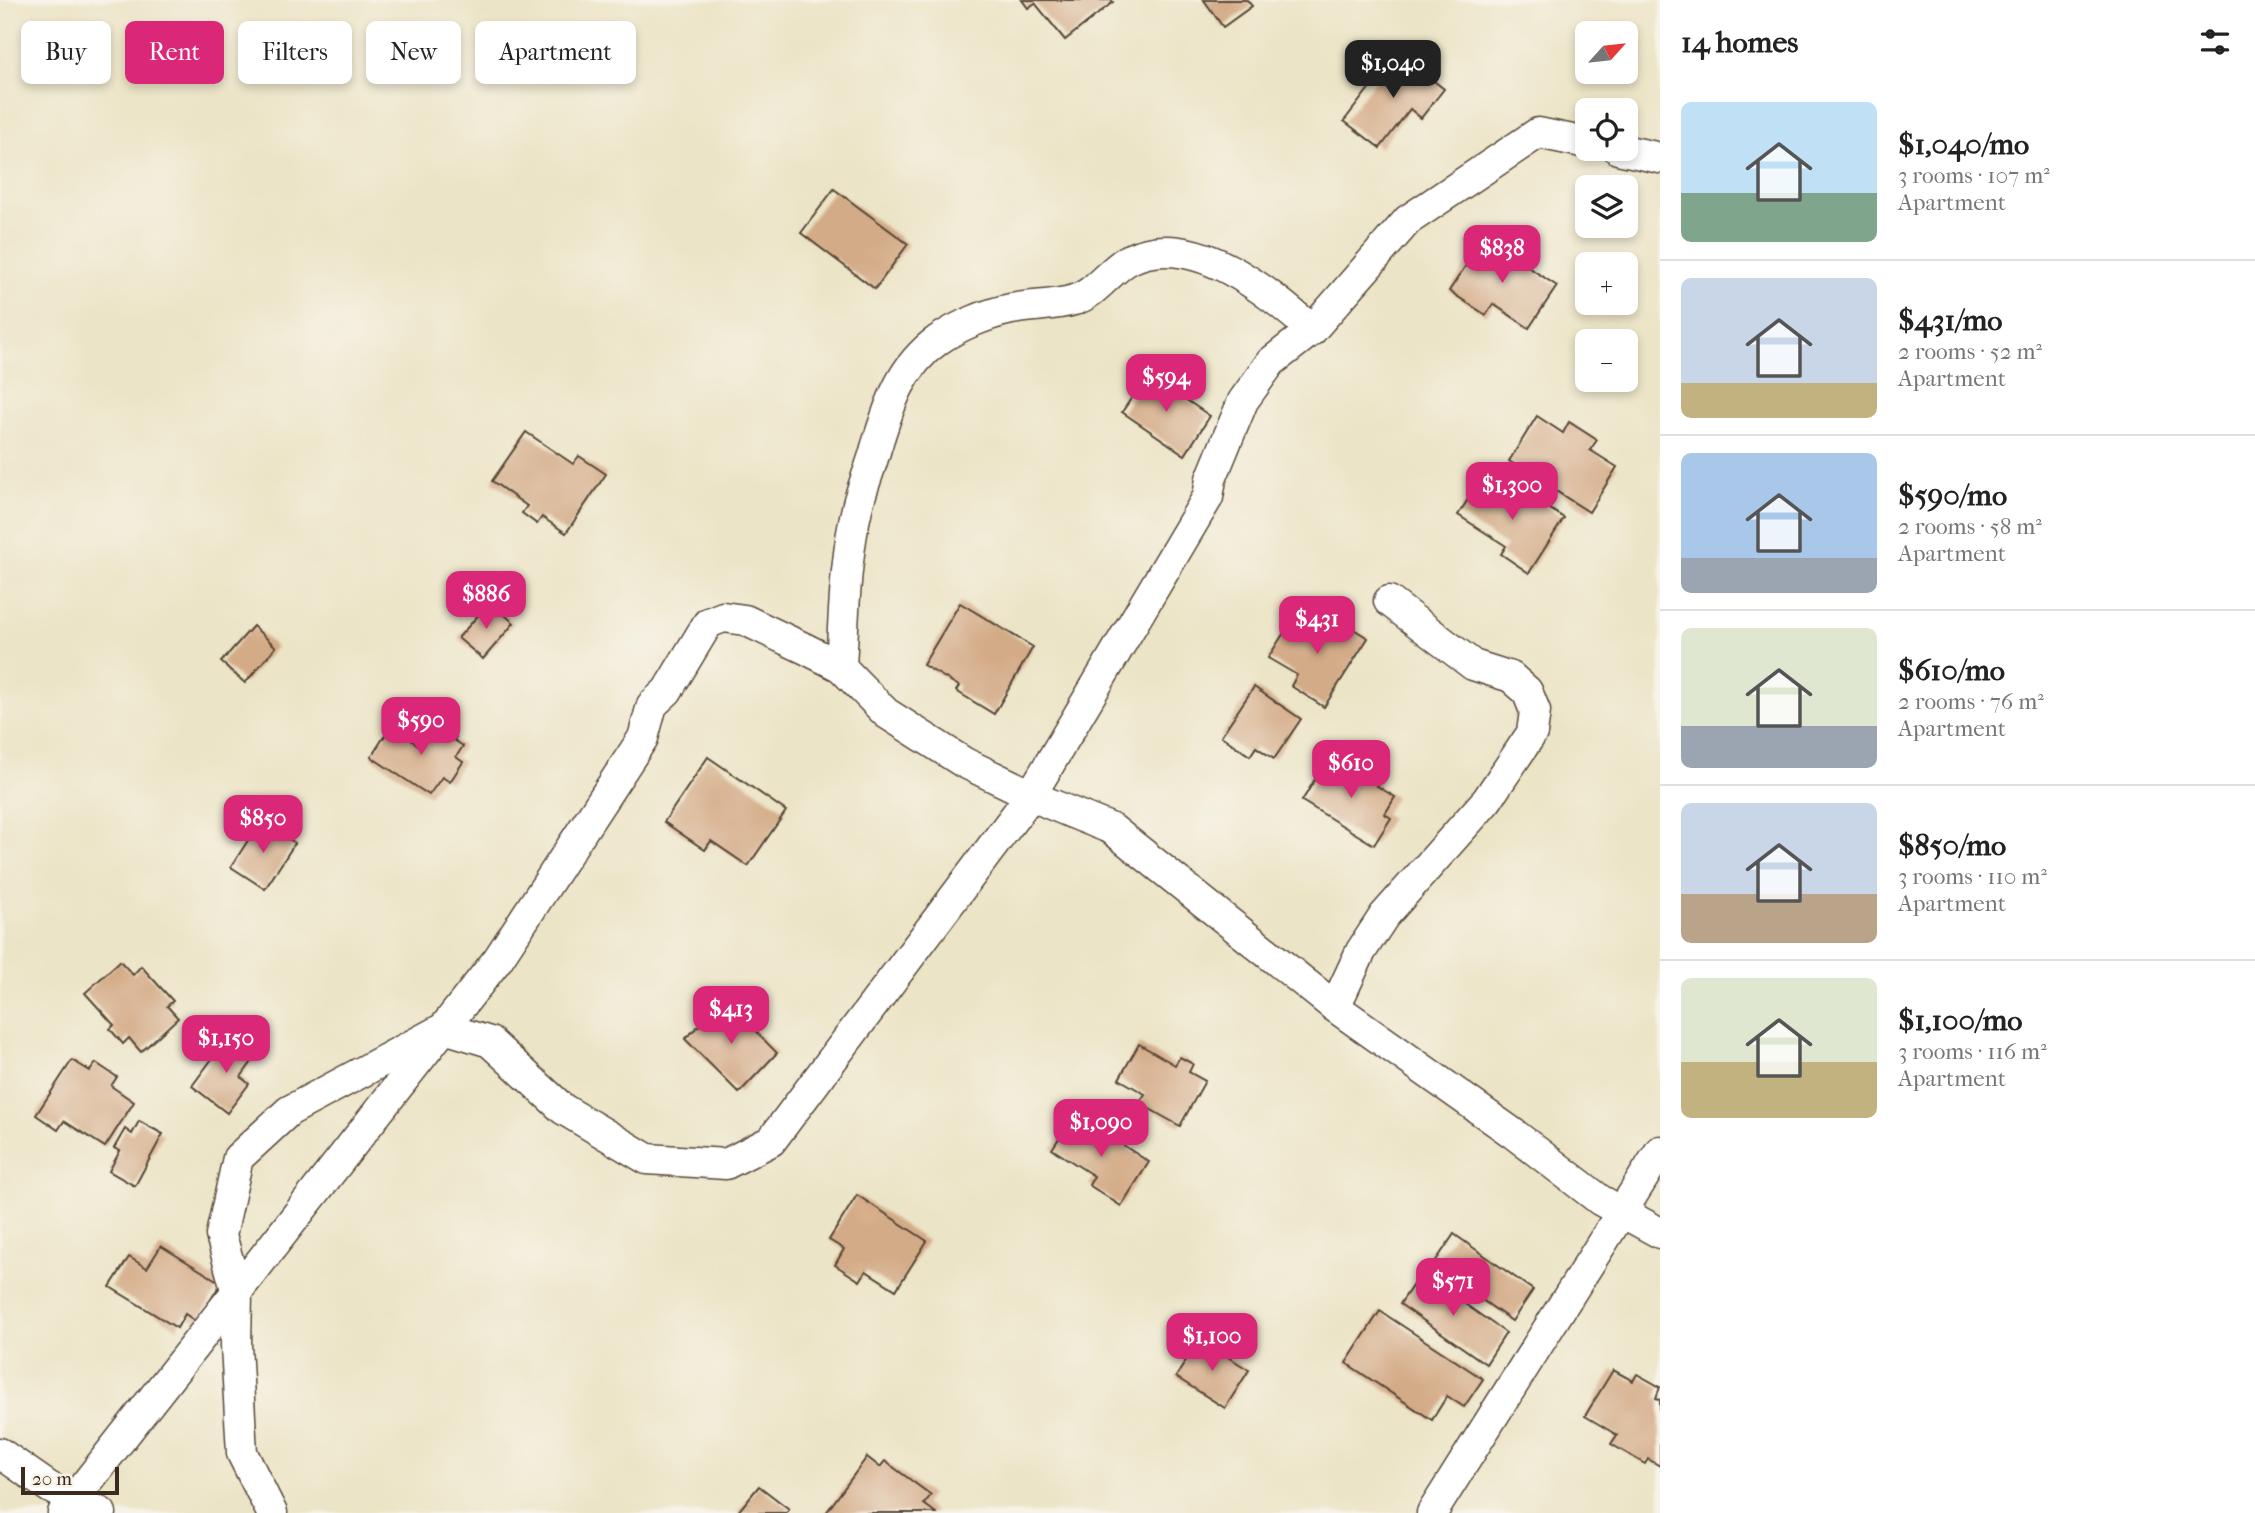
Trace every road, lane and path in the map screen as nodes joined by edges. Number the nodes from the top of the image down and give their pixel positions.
1 (1575, 141) edge
2 (1638, 153) edge
3 (1660, 158) edge
4 (1312, 330) junction
5 (1390, 601) dead end
6 (841, 667) junction
7 (1031, 794) junction
8 (1335, 1007) junction
9 (444, 1028) junction
10 (1660, 1151) edge
11 (1623, 1213) junction
12 (1660, 1233) edge
13 (237, 1293) junction
14 (0, 1453) edge
15 (68, 1506) edge
16 (101, 1513) edge
17 (272, 1513) edge
18 (1432, 1513) edge

1 - 4 street
2 - 3 street
4 - 6 street
4 - 7 street
5 - 8 street
6 - 7 street
6 - 9 street
7 - 8 street
7 - 9 street
8 - 11 street
9 - 13 street
9 - 13 street
10 - 11 street
11 - 12 street
11 - 18 street
13 - 15 street
13 - 17 street
14 - 15 street
15 - 16 street

